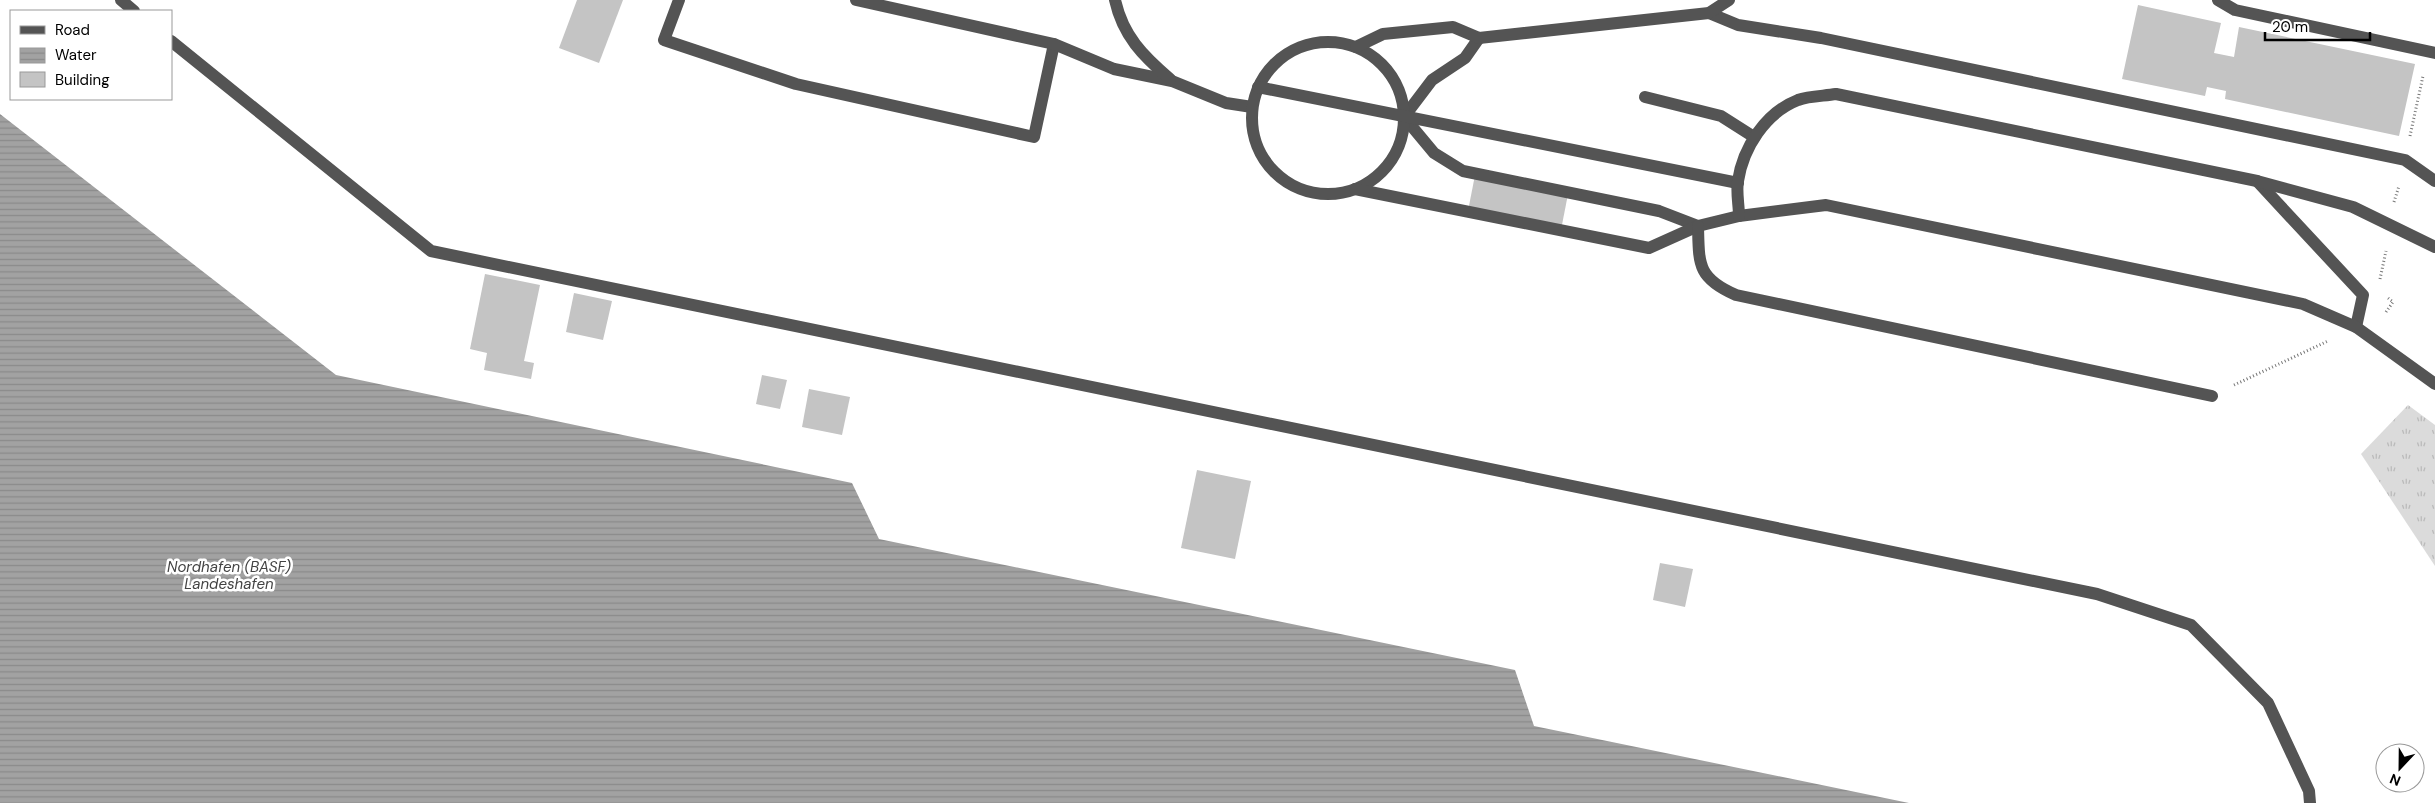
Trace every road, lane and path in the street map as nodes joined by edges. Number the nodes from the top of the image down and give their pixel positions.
1 (121, 0) edge
2 (679, 0) edge
3 (856, 0) edge
4 (1115, 0) edge
5 (1729, 0) edge
6 (2218, 0) edge
7 (133, 10) edge
8 (1709, 13) junction
9 (1479, 38) junction
10 (172, 42) edge
11 (1054, 44) junction
12 (1356, 47) junction
13 (2431, 52) edge
14 (1172, 81) junction
15 (1258, 87) junction
16 (1645, 97) dead end
17 (1252, 107) junction
18 (1404, 117) junction
19 (1754, 136) junction
20 (2405, 160) junction
21 (2257, 181) junction
22 (2435, 181) edge
23 (1738, 183) junction
24 (1355, 189) junction
25 (2397, 195) dead end
26 (1739, 216) junction
27 (1698, 226) junction
28 (2435, 247) edge
29 (2356, 327) junction
30 (2435, 384) edge
31 (2212, 396) dead end
32 (2310, 803) edge

1 - 7 street
2 - 11 street
3 - 11 street
4 - 14 street
5 - 8 street
6 - 13 street
8 - 9 street
8 - 20 street
9 - 12 street
9 - 18 street
10 - 32 street
11 - 14 street
12 - 15 street
12 - 18 street
13 - 20 path
14 - 17 street
15 - 17 street
15 - 18 street
16 - 19 street
17 - 24 street
18 - 23 street
18 - 24 street
18 - 27 street
19 - 21 street
19 - 23 street
20 - 22 street
20 - 25 path
21 - 28 street
21 - 29 street
23 - 26 street
24 - 27 street
26 - 27 street
26 - 29 street
27 - 31 street
29 - 30 street

